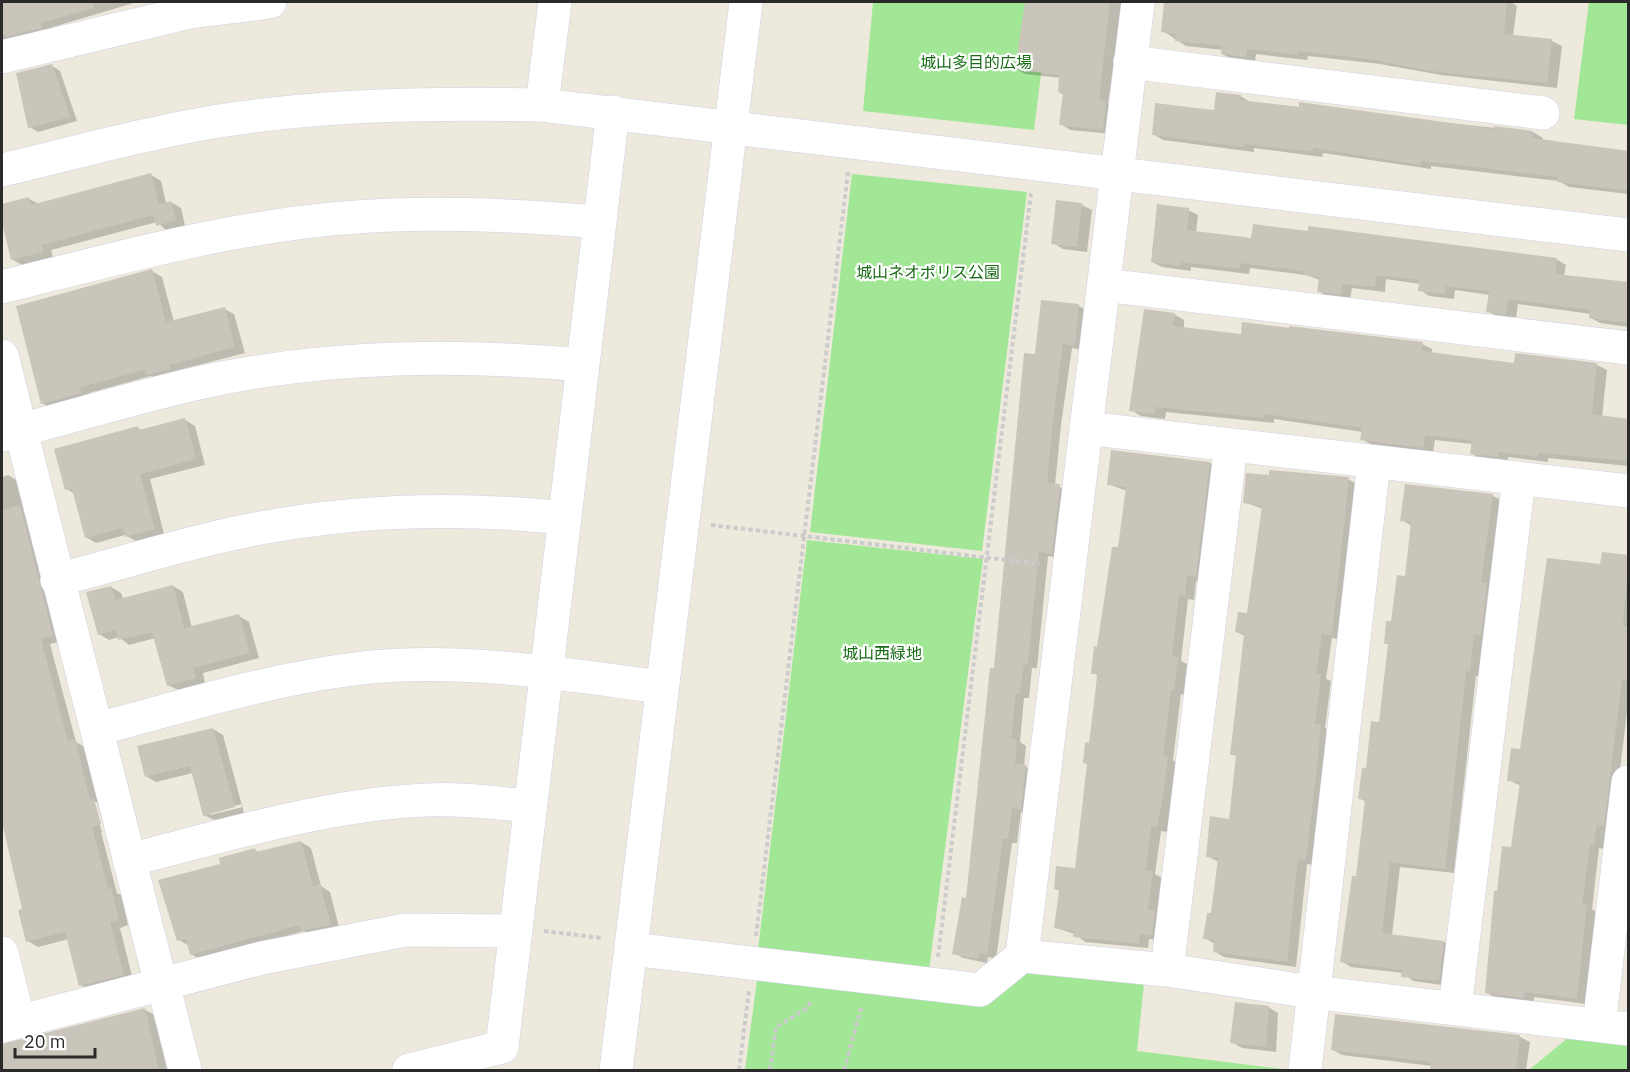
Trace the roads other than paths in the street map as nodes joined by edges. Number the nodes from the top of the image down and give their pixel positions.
1 (270, 2) edge
2 (555, 2) edge
3 (746, 2) edge
4 (1138, 2) edge
5 (2, 57) edge
6 (1130, 62) junction
7 (542, 105) junction
8 (613, 112) junction
9 (1543, 113) dead end
10 (730, 127) junction
11 (2, 170) edge
12 (1118, 172) junction
13 (600, 222) junction
14 (1629, 235) edge
15 (1104, 285) junction
16 (2, 287) edge
17 (1629, 348) edge
18 (2, 356) edge
19 (583, 365) junction
20 (1086, 428) junction
21 (11, 432) edge
22 (1231, 445) junction
23 (1374, 462) junction
24 (1519, 478) junction
25 (1629, 491) edge
26 (565, 518) junction
27 (57, 580) junction
28 (546, 672) junction
29 (662, 687) junction
30 (97, 729) junction
31 (1629, 782) edge
32 (530, 806) junction
33 (129, 860) junction
34 (517, 930) junction
35 (618, 944) junction
36 (2, 953) edge
37 (1022, 956) junction
38 (1167, 970) junction
39 (162, 984) junction
40 (1312, 992) junction
41 (1455, 1008) junction
42 (10, 1023) edge
43 (1614, 1027) edge
44 (185, 1071) edge
45 (409, 1071) edge
46 (616, 1071) edge
47 (1305, 1071) edge

1 - 5 street
2 - 7 street
3 - 10 street
4 - 6 street
6 - 9 street
6 - 12 street
7 - 8 street
7 - 11 street
8 - 10 street
8 - 13 street
10 - 12 street
10 - 29 street
12 - 14 street
12 - 15 street
13 - 16 street
13 - 19 street
15 - 17 street
15 - 20 street
18 - 21 street
19 - 21 street
19 - 26 street
20 - 22 street
20 - 37 street
21 - 27 street
22 - 23 street
22 - 38 street
23 - 24 street
23 - 40 street
24 - 25 street
24 - 41 street
26 - 27 street
26 - 28 street
27 - 30 street
28 - 29 street
28 - 30 street
28 - 32 street
29 - 35 street
30 - 33 street
31 - 43 street
32 - 33 street
32 - 34 street
33 - 39 street
34 - 39 street
34 - 45 street
35 - 37 street
35 - 46 street
36 - 42 street
37 - 38 street
38 - 40 street
39 - 42 street
39 - 44 street
40 - 41 street
40 - 47 street
41 - 43 street

